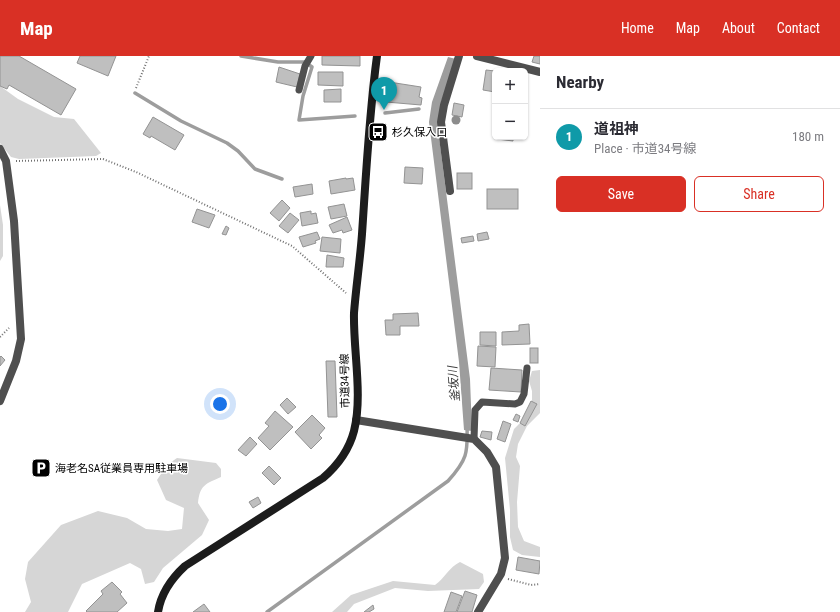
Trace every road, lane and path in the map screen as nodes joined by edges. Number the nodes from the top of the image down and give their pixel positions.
1 (149, 56) edge
2 (377, 56) edge
3 (460, 56) edge
4 (477, 56) edge
5 (308, 61) edge
6 (540, 72) edge
7 (136, 88) dead end
8 (299, 90) dead end
9 (0, 150) edge
10 (6, 161) junction
11 (450, 191) dead end
12 (355, 297) junction
13 (527, 368) dead end
14 (0, 401) edge
15 (356, 420) junction
16 (470, 438) junction
17 (501, 574) junction
18 (540, 584) edge
19 (158, 612) edge
20 (478, 612) edge

1 - 7 path
2 - 12 street, 市道34号線
3 - 11 street
4 - 6 street
5 - 8 lane
9 - 10 street
10 - 12 path
10 - 14 street
12 - 15 street, 市道34号線
13 - 16 lane
15 - 16 street
15 - 19 street, 市道34号線
16 - 17 street
17 - 18 path
17 - 20 street

